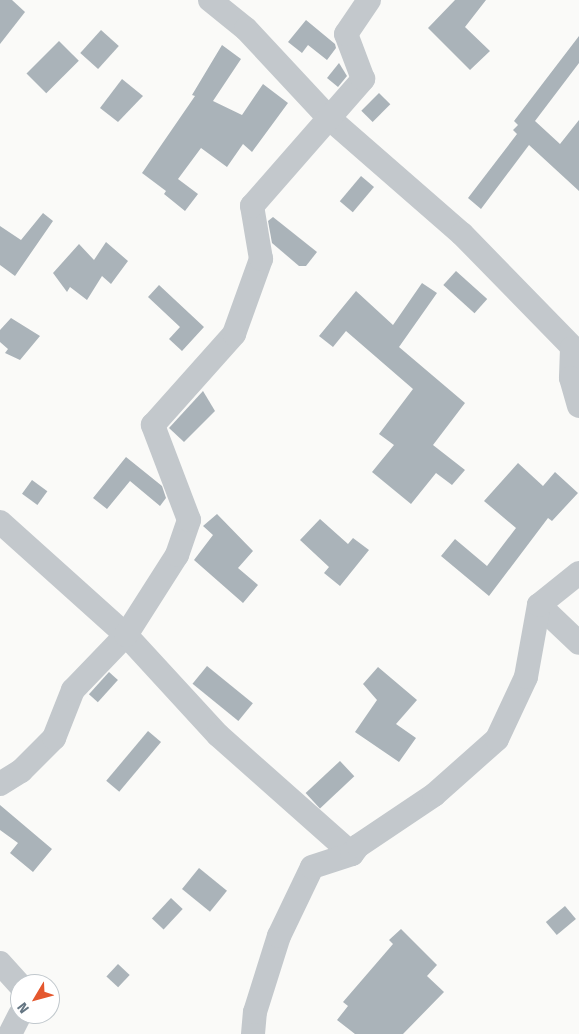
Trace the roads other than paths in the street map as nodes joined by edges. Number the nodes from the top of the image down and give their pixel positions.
1 (368, 0) edge
2 (217, 1) edge
3 (330, 119) junction
4 (576, 351) edge
5 (579, 406) edge
6 (0, 522) edge
7 (579, 573) edge
8 (539, 605) junction
9 (126, 635) junction
10 (579, 643) edge
11 (0, 784) edge
12 (352, 854) junction
13 (0, 963) edge
14 (10, 974) edge
15 (253, 1034) edge

1 - 3 street
2 - 3 street
3 - 4 street
3 - 9 street
4 - 5 street
6 - 9 street
7 - 8 street
8 - 10 street
8 - 12 street
9 - 11 street
9 - 12 street
12 - 15 street
13 - 14 street

